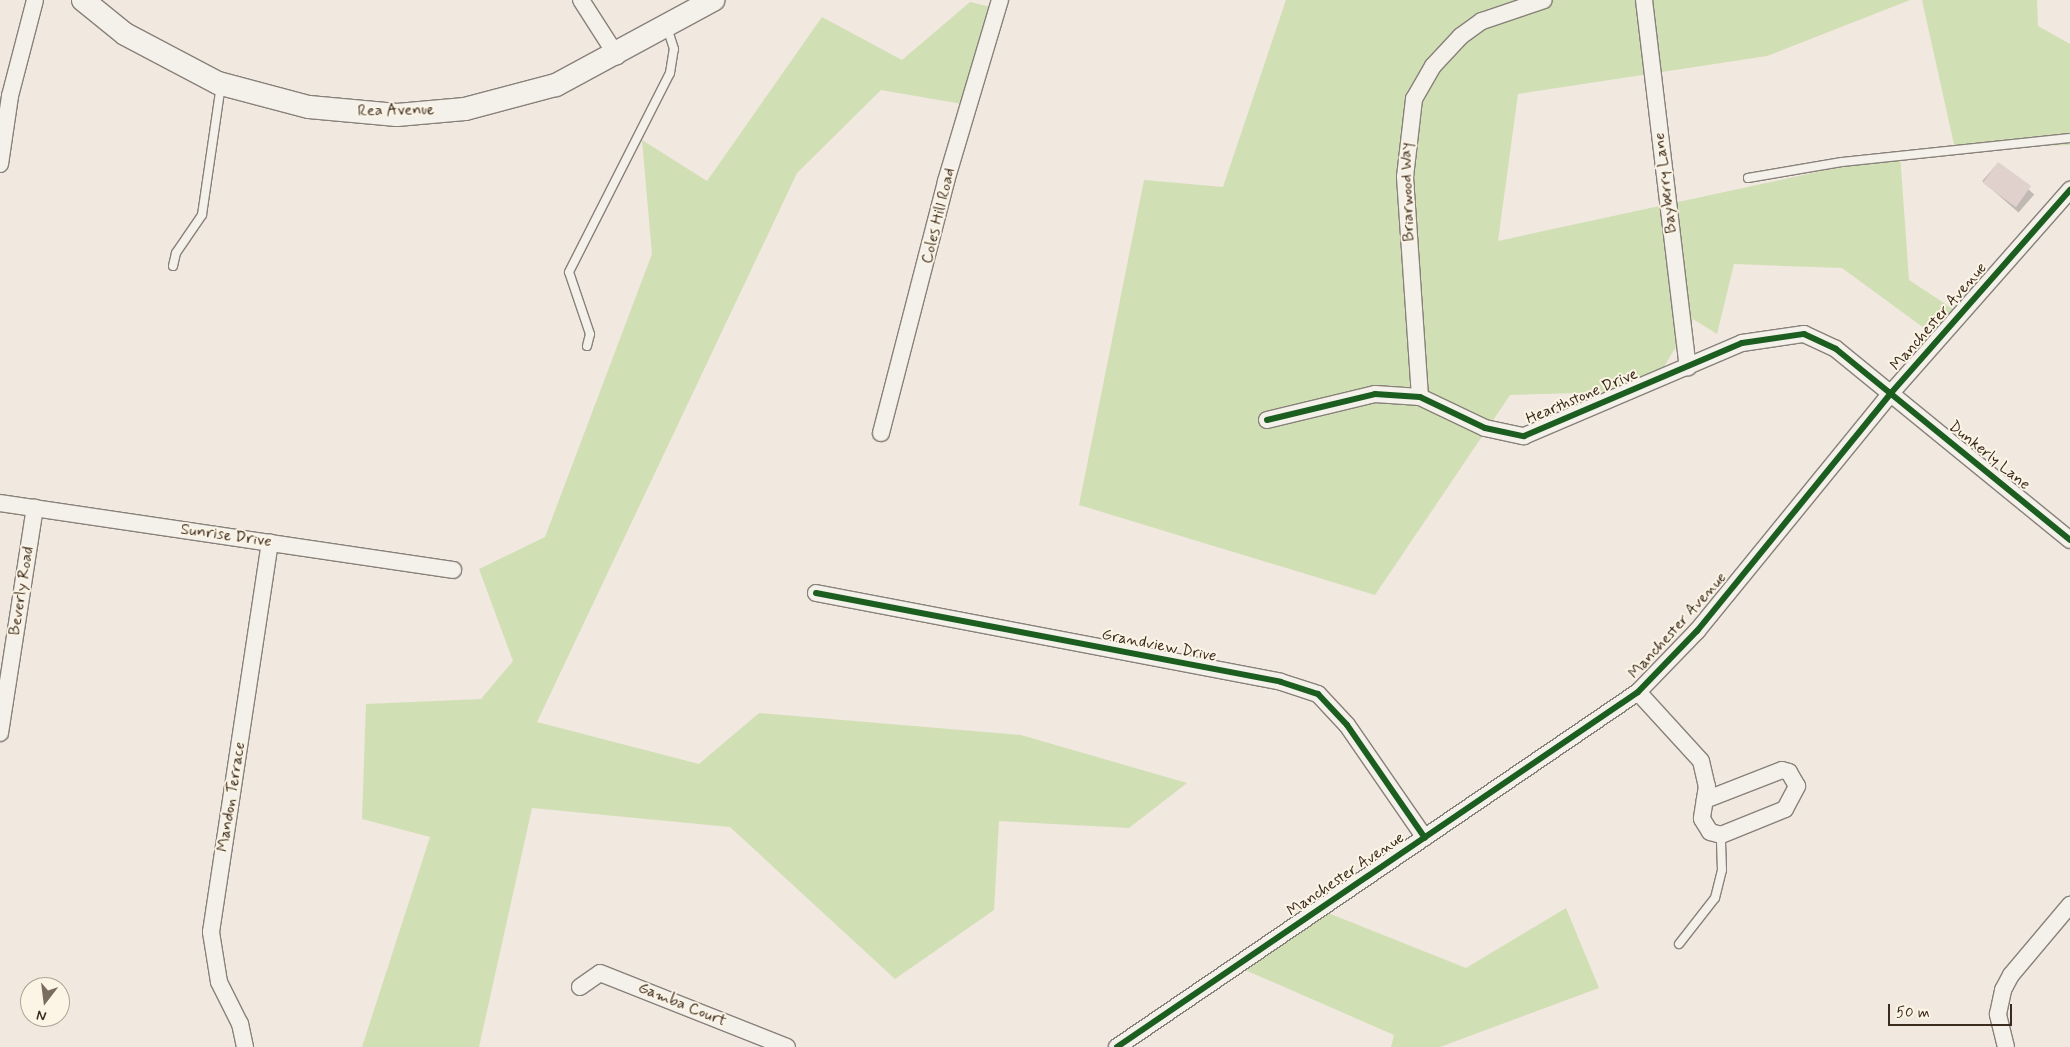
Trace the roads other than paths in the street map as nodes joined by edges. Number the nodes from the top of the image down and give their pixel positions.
1 (35, 0) edge
2 (83, 0) edge
3 (581, 0) edge
4 (713, 0) edge
5 (1000, 0) edge
6 (1544, 0) edge
7 (1644, 0) edge
8 (666, 28) junction
9 (616, 56) junction
10 (221, 84) junction
11 (2070, 138) edge
12 (0, 164) edge
13 (1748, 178) dead end
14 (2070, 190) edge
15 (173, 266) dead end
16 (587, 346) dead end
17 (1688, 367) junction
18 (1891, 393) junction
19 (1420, 397) junction
20 (1266, 420) dead end
21 (881, 433) dead end
22 (0, 502) edge
23 (35, 508) junction
24 (2070, 540) edge
25 (270, 542) junction
26 (453, 570) dead end
27 (816, 594) dead end
28 (1638, 692) junction
29 (0, 733) edge
30 (1705, 800) junction
31 (1721, 835) junction
32 (1425, 838) junction
33 (2070, 905) edge
34 (1679, 944) dead end
35 (580, 987) dead end
36 (245, 1047) edge
37 (787, 1047) edge
38 (1117, 1047) edge
39 (2006, 1047) edge

1 - 12 street
2 - 10 street, Rea Avenue
3 - 9 street
4 - 8 street, Rea Avenue
5 - 21 street, Coles Hill Road
6 - 19 street, Briarwood Way
7 - 17 street, Bayberry Lane
8 - 9 street, Rea Avenue
8 - 16 lane
9 - 10 street, Rea Avenue
10 - 15 lane
11 - 13 lane
14 - 18 street, Manchester Avenue
17 - 18 street, Hearthstone Drive
17 - 19 street, Hearthstone Drive
18 - 24 street, Dunkerly Lane
18 - 28 street, Manchester Avenue
19 - 20 street, Hearthstone Drive
22 - 23 street, Sunrise Drive
23 - 25 street, Sunrise Drive
23 - 29 street, Beverly Road
25 - 26 street, Sunrise Drive
25 - 36 street, Mandon Terrace
27 - 32 street, Grandview Drive
28 - 30 street
28 - 32 street, Manchester Avenue
30 - 31 street
30 - 31 street
31 - 34 lane
32 - 38 street, Manchester Avenue
33 - 39 street
35 - 37 street, Gamba Court

